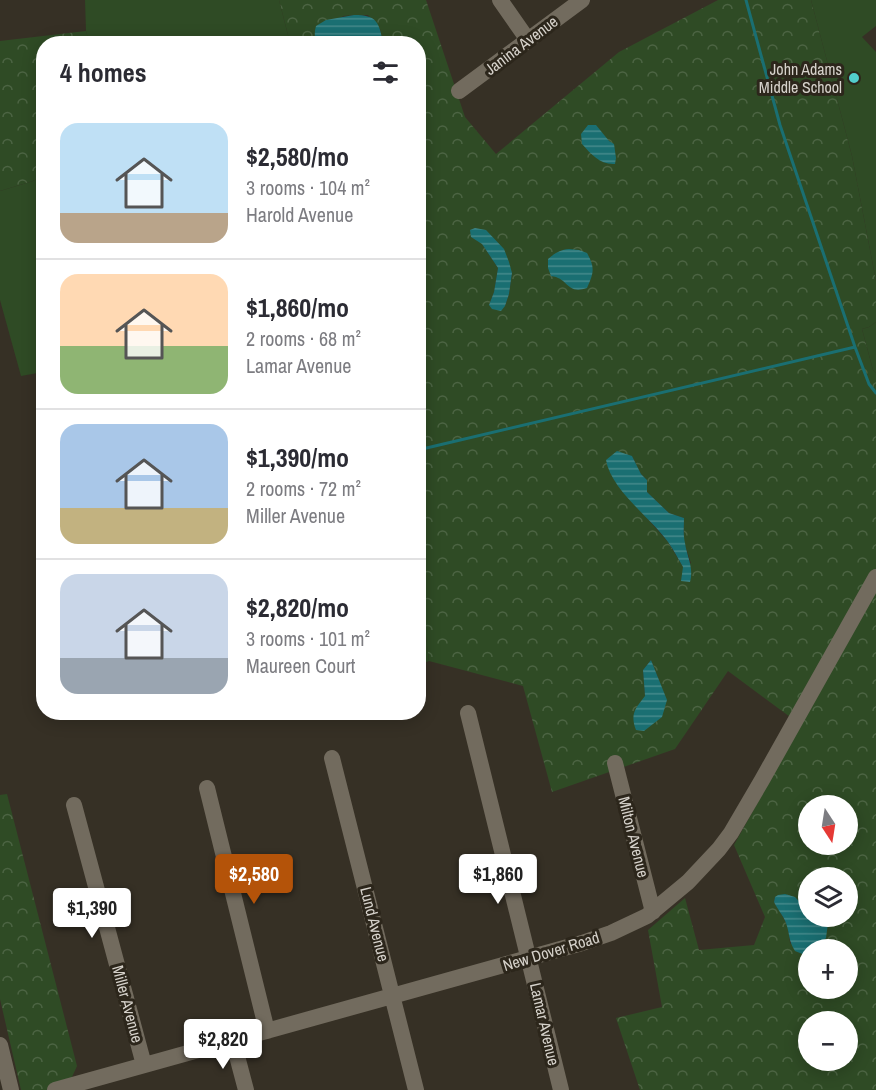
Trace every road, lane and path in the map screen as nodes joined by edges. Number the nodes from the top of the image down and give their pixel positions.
1 (500, 0) edge
2 (582, 0) edge
3 (528, 40) junction
4 (459, 91) dead end
5 (876, 578) edge
6 (468, 713) dead end
7 (332, 758) dead end
8 (615, 763) dead end
9 (207, 788) dead end
10 (74, 805) dead end
11 (653, 912) junction
12 (530, 959) junction
13 (393, 996) junction
14 (267, 1031) junction
15 (233, 1041) junction
16 (0, 1045) edge
17 (144, 1065) junction
18 (65, 1089) edge
19 (11, 1090) edge
20 (246, 1090) edge
21 (416, 1090) edge
22 (561, 1090) edge

1 - 3 street
2 - 3 street, Janina Avenue
3 - 4 street, Janina Avenue
5 - 11 street, New Dover Road
6 - 12 street, Lamar Avenue
7 - 13 street, Lund Avenue
8 - 11 street, Milton Avenue
9 - 14 street
10 - 17 street, Miller Avenue
11 - 12 street, New Dover Road
12 - 13 street, New Dover Road
12 - 22 street, Lamar Avenue
13 - 14 street, New Dover Road
13 - 21 street, Lund Avenue
14 - 15 street, New Dover Road
15 - 17 street, New Dover Road
15 - 20 street
16 - 19 street
17 - 18 street, New Dover Road

